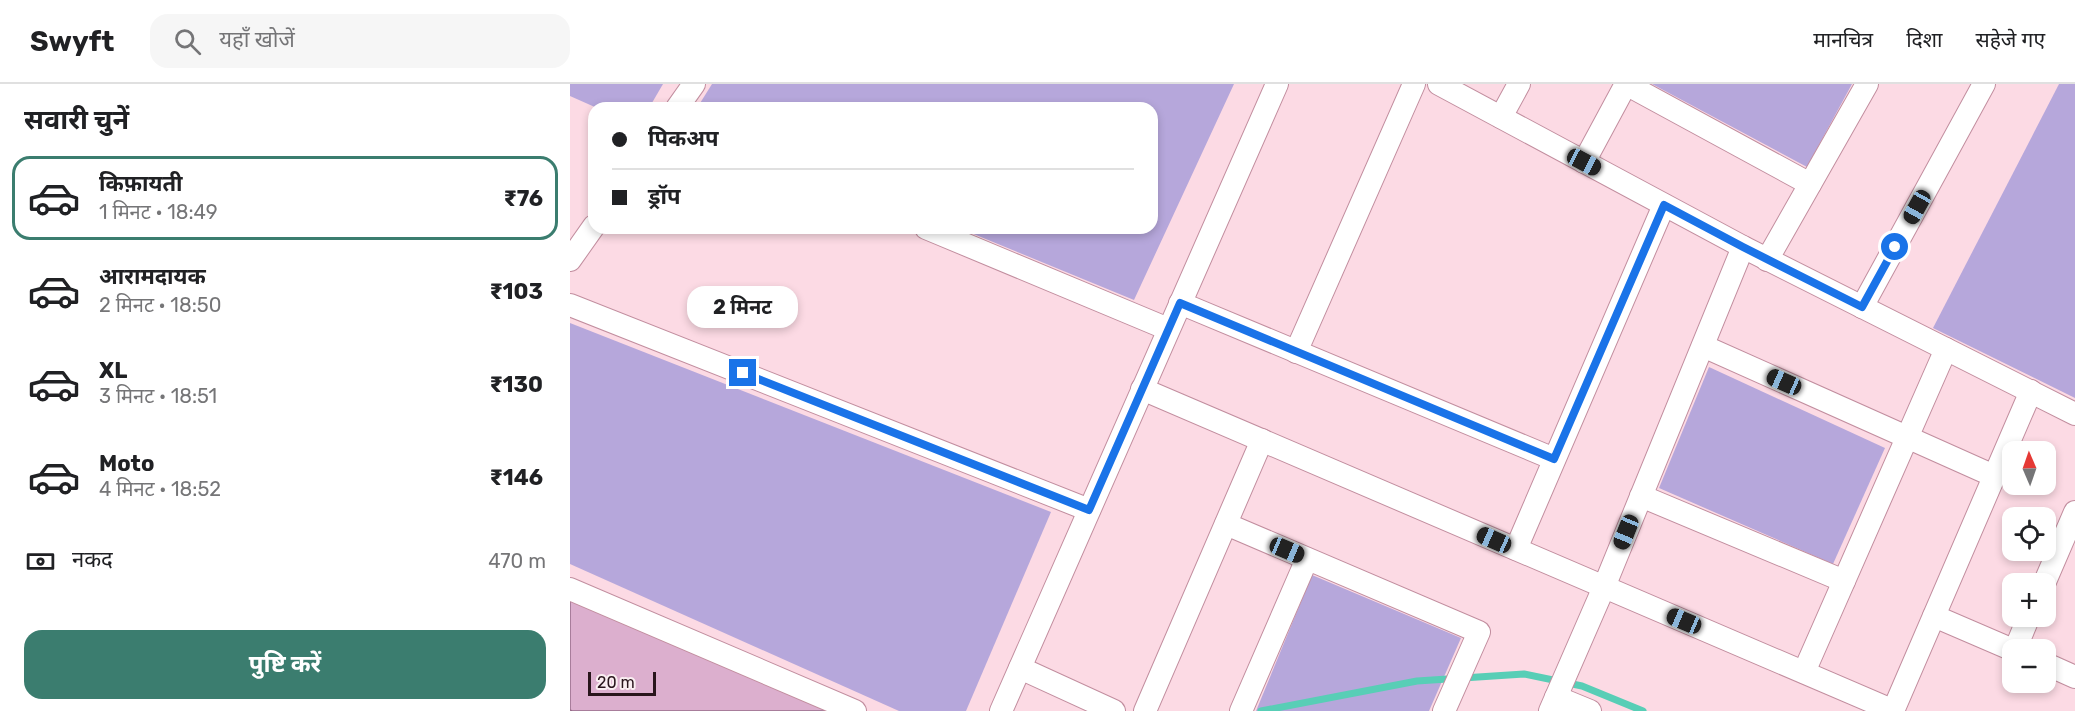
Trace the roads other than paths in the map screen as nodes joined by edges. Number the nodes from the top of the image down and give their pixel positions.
1 (694, 84) edge
2 (1277, 84) edge
3 (1414, 84) edge
4 (1440, 84) edge
5 (1519, 84) edge
6 (1626, 84) edge
7 (1867, 84) edge
8 (1982, 85) edge
9 (681, 102) edge
10 (1501, 117) junction
11 (1584, 162) junction
12 (1810, 184) junction
13 (1664, 205) junction
14 (588, 234) edge
15 (940, 234) edge
16 (1743, 247) junction
17 (570, 260) edge
18 (1767, 260) junction
19 (1180, 303) junction
20 (570, 305) edge
21 (1862, 307) junction
22 (1168, 329) junction
23 (1703, 346) junction
24 (1946, 349) junction
25 (1296, 352) junction
26 (1142, 389) junction
27 (2031, 391) junction
28 (2075, 414) edge
29 (1907, 437) junction
30 (1262, 440) junction
31 (1554, 459) junction
32 (1994, 476) junction
33 (1641, 496) junction
34 (1089, 510) junction
35 (2075, 512) edge
36 (1226, 524) junction
37 (1516, 549) junction
38 (1307, 559) junction
39 (2049, 573) edge
40 (1844, 580) junction
41 (1604, 587) junction
42 (570, 589) edge
43 (1934, 616) junction
44 (2002, 645) edge
45 (1020, 668) junction
46 (2056, 668) edge
47 (1804, 672) junction
48 (2075, 677) edge
49 (1558, 692) edge
50 (844, 709) edge
51 (1241, 710) edge
52 (1001, 711) edge
53 (1114, 711) edge
54 (1145, 711) edge
55 (1444, 711) edge
56 (1590, 711) edge
57 (1894, 711) edge

1 - 9 street
2 - 19 street
3 - 25 street
4 - 10 street
5 - 10 street
6 - 11 street
6 - 12 street
7 - 12 street
8 - 21 street
10 - 11 street
11 - 13 street
12 - 18 street
13 - 16 street
13 - 31 street
14 - 17 street
15 - 22 street
16 - 18 street
16 - 23 street
18 - 21 street
19 - 22 street
19 - 25 street
20 - 34 street
21 - 24 street
22 - 26 street
23 - 29 street
23 - 33 street
24 - 27 street
24 - 29 street
25 - 31 street
26 - 30 street
26 - 34 street
27 - 28 street
27 - 32 street
29 - 32 street
29 - 40 street
30 - 36 street
30 - 37 street
31 - 37 street
32 - 43 street
33 - 40 street
33 - 41 street
34 - 45 street
35 - 39 street
36 - 38 street
36 - 54 street
37 - 41 street
38 - 51 street
38 - 55 street
40 - 47 street
41 - 47 street
41 - 49 street
42 - 50 street
43 - 44 street
43 - 57 street
45 - 52 street
45 - 53 street
46 - 48 street
47 - 57 street
49 - 56 street

